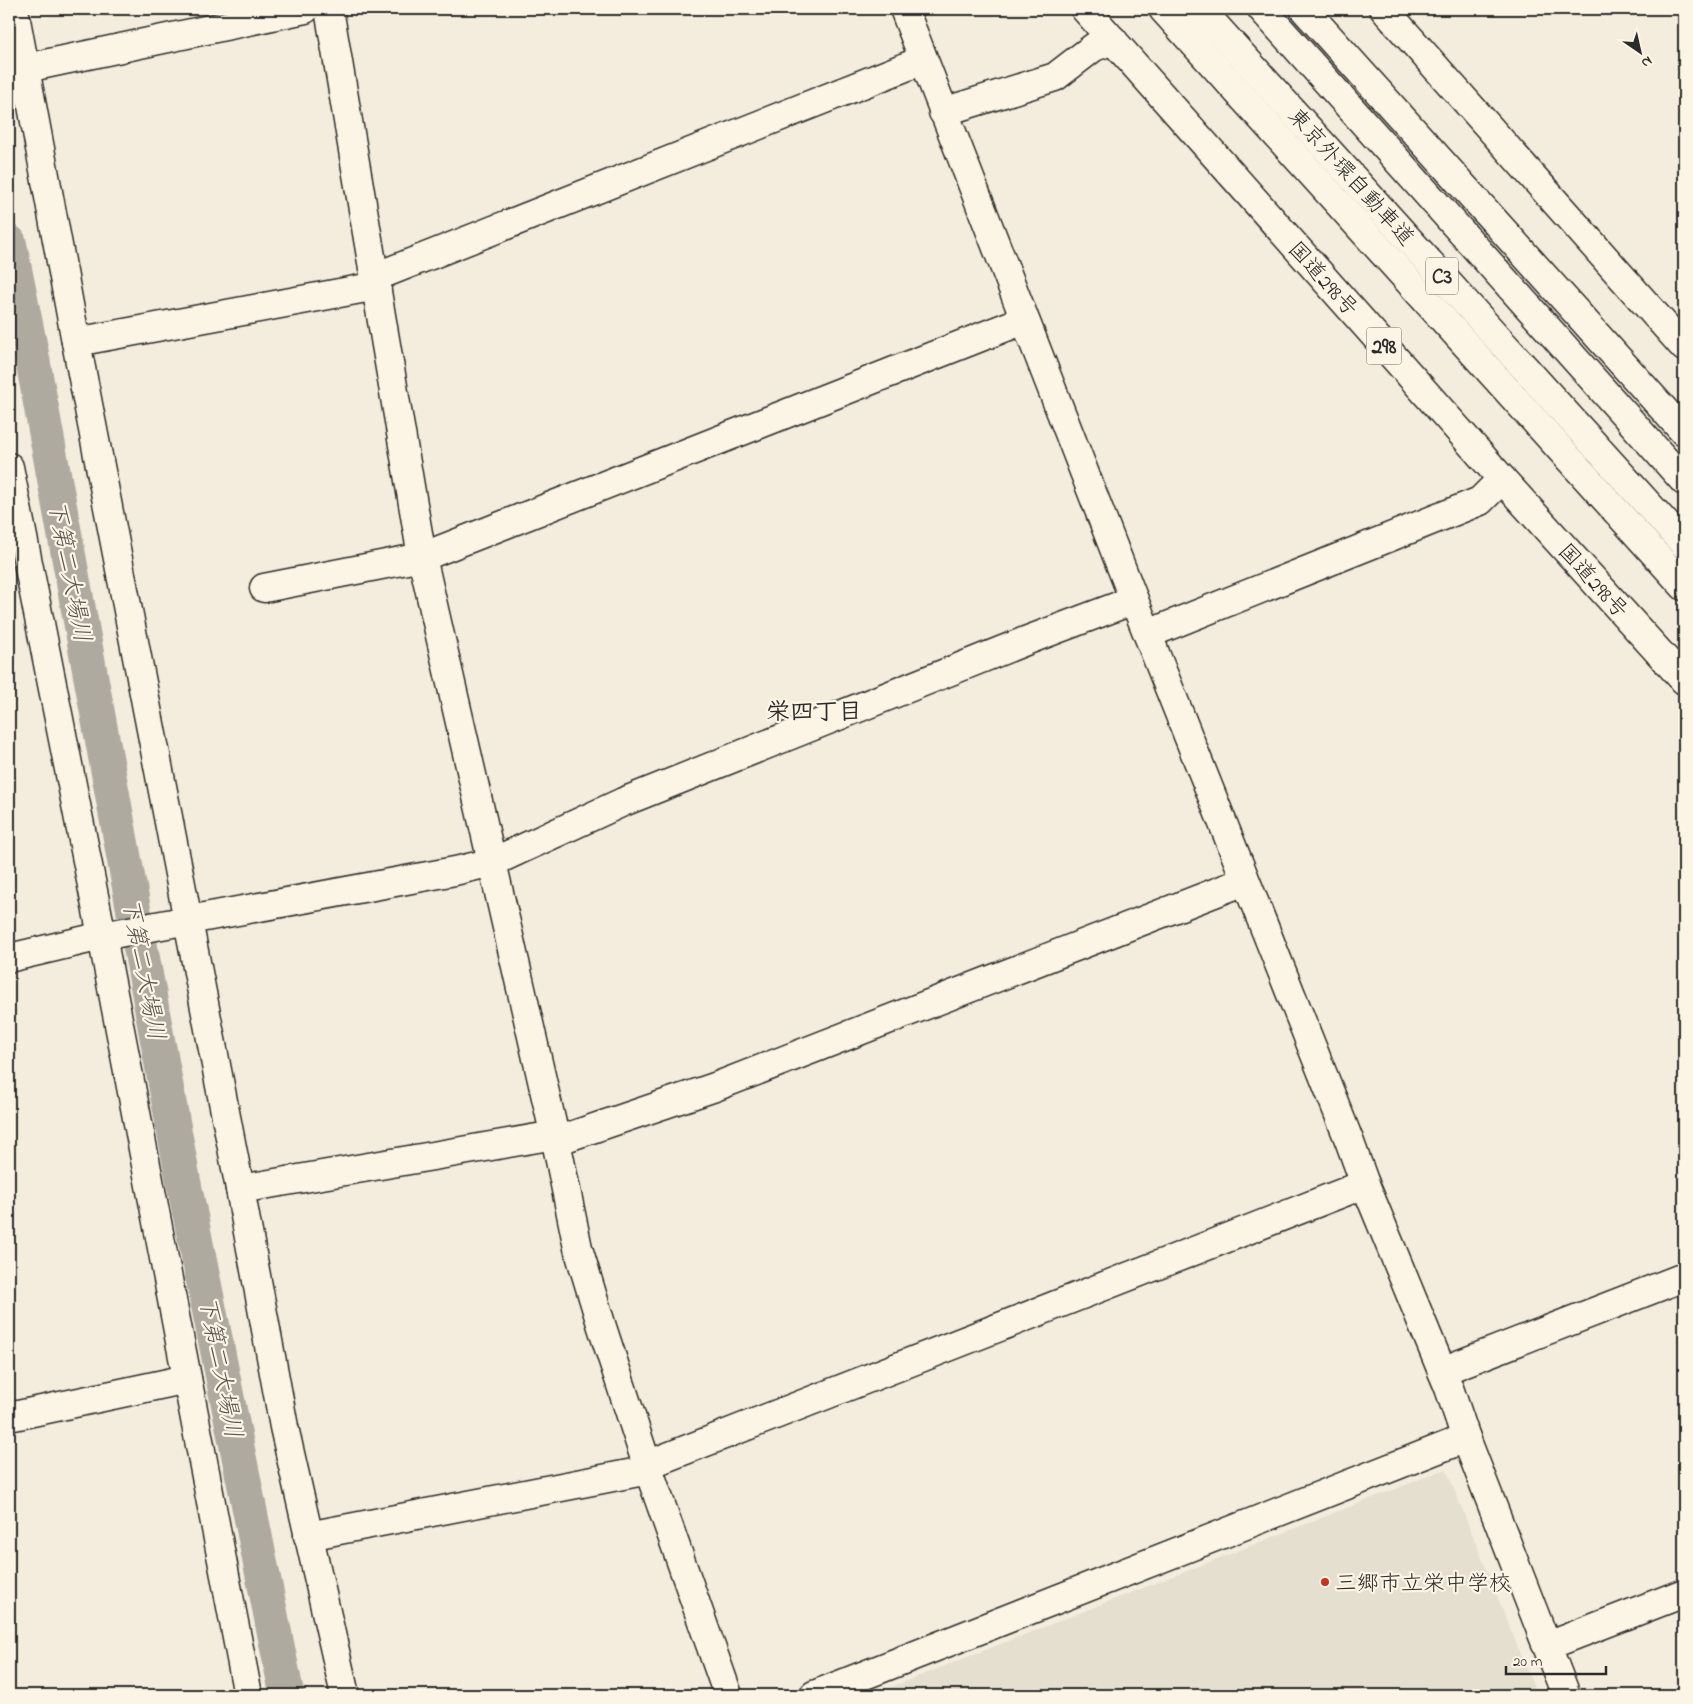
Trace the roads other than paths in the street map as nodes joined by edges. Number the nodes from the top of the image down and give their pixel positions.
1 (14, 9) edge
2 (305, 9) edge
3 (329, 9) edge
4 (904, 9) edge
5 (1086, 9) edge
6 (1163, 9) edge
7 (1200, 9) edge
8 (1262, 9) edge
9 (1304, 9) edge
10 (1384, 9) edge
11 (1114, 40) junction
12 (923, 60) junction
13 (26, 68) junction
14 (943, 112) junction
15 (376, 281) junction
16 (1024, 320) junction
17 (76, 342) junction
18 (1684, 347) edge
19 (1684, 432) edge
20 (9, 467) edge
21 (1502, 479) junction
22 (1684, 481) edge
23 (1684, 544) edge
24 (422, 557) junction
25 (1684, 586) edge
26 (264, 588) dead end
27 (1134, 600) junction
28 (1148, 634) junction
29 (1684, 680) edge
30 (493, 862) junction
31 (1245, 881) junction
32 (189, 920) junction
33 (102, 936) junction
34 (9, 958) edge
35 (556, 1138) junction
36 (1365, 1184) junction
37 (240, 1189) junction
38 (1684, 1277) edge
39 (1442, 1371) junction
40 (187, 1379) junction
41 (9, 1417) edge
42 (1466, 1438) junction
43 (648, 1467) junction
44 (308, 1536) junction
45 (1684, 1593) edge
46 (1547, 1646) junction
47 (248, 1695) edge
48 (345, 1695) edge
49 (728, 1695) edge
50 (814, 1695) edge
51 (1566, 1695) edge

1 - 13 main road
2 - 13 main road
3 - 15 main road
4 - 12 main road
5 - 11 main road, 国道298号 / 298
6 - 25 main road
7 - 23 main road, 東京外環自動車道 / C3
8 - 22 main road, 東京外環自動車道 / C3
9 - 19 main road
10 - 18 main road
11 - 14 main road
11 - 21 main road, 国道298号 / 298
12 - 14 main road
12 - 15 main road
13 - 17 main road
14 - 16 main road
15 - 17 main road
15 - 24 main road
16 - 24 main road
16 - 27 main road
17 - 32 main road
20 - 33 main road
21 - 28 main road
21 - 29 main road, 国道298号 / 298
24 - 26 main road
24 - 30 main road
27 - 28 main road
27 - 30 main road
28 - 31 main road
30 - 32 main road
30 - 35 main road
31 - 35 main road
31 - 36 main road
32 - 33 main road
32 - 37 main road
33 - 34 main road
33 - 40 main road
35 - 37 main road
35 - 43 main road
36 - 39 main road
36 - 43 main road
37 - 44 main road
38 - 39 main road
39 - 42 main road
40 - 41 main road
40 - 47 main road
42 - 46 main road
42 - 50 main road
43 - 44 main road
43 - 49 main road
44 - 48 main road
45 - 46 main road
46 - 51 main road

